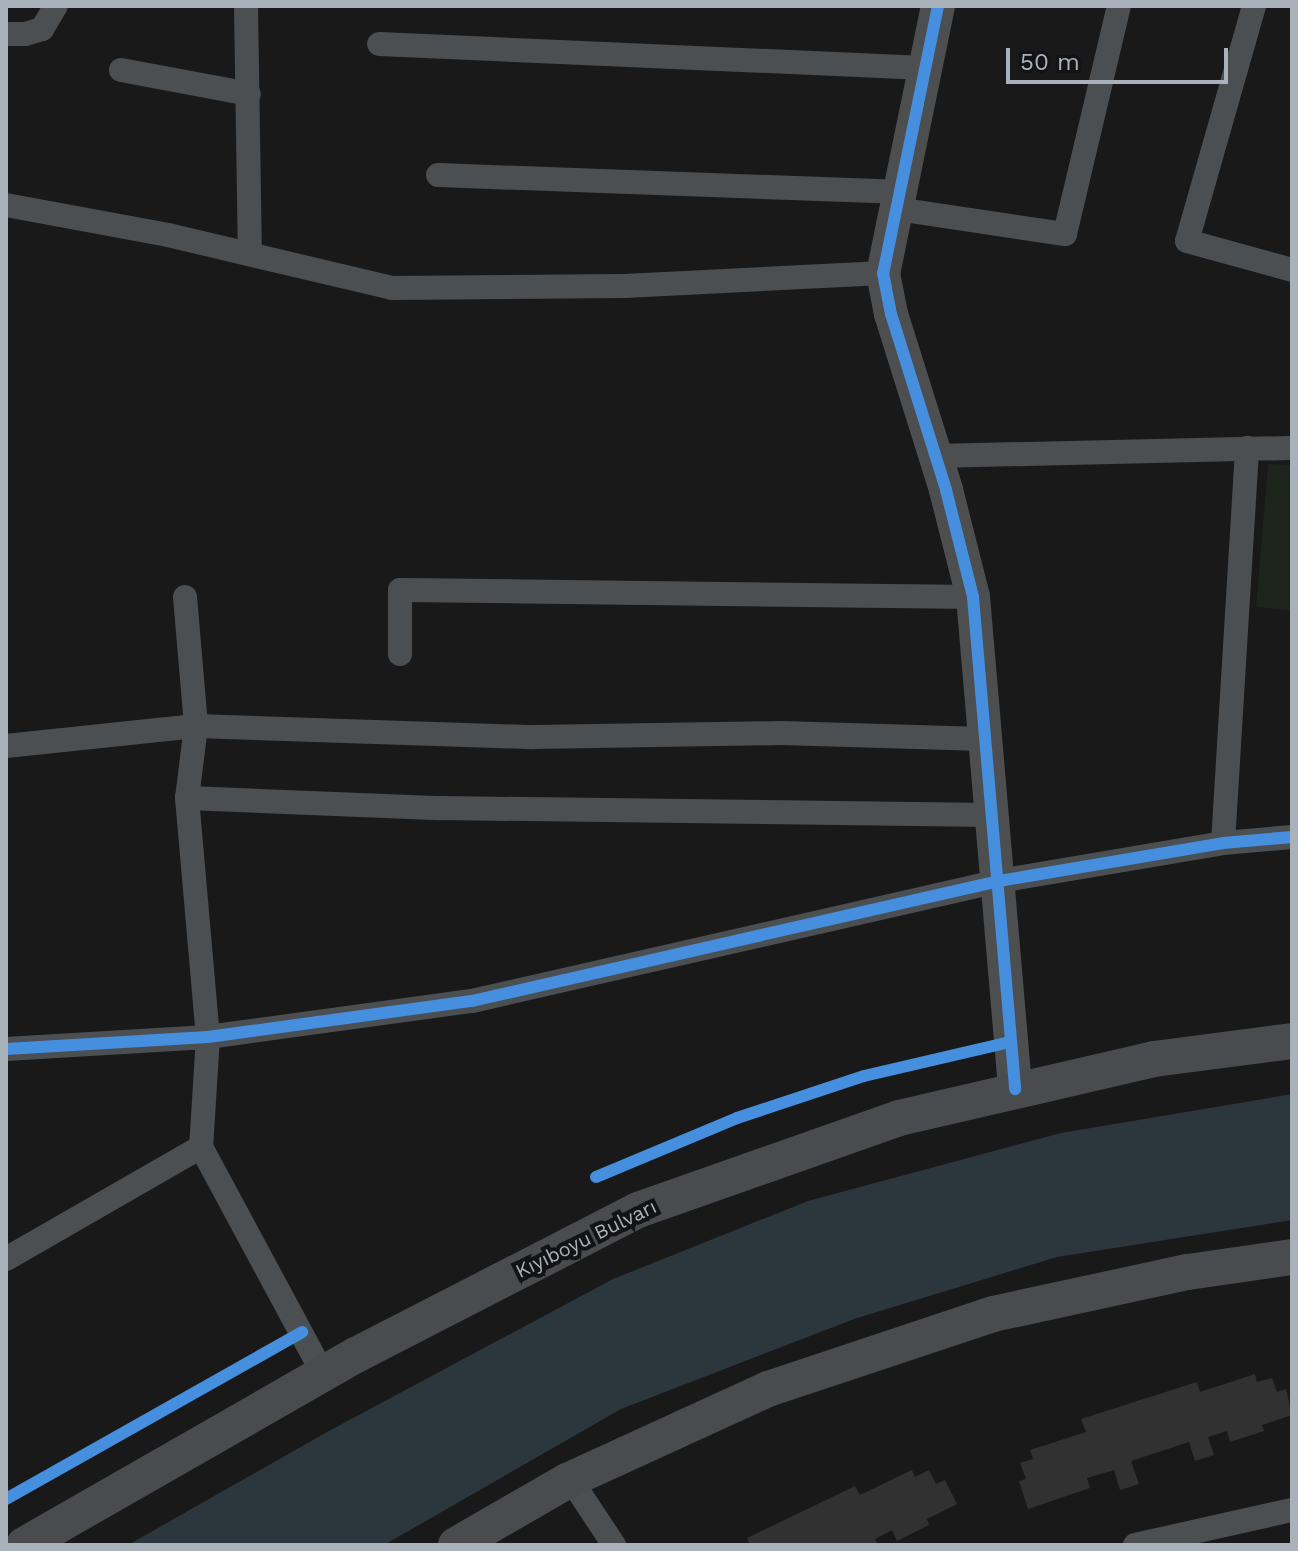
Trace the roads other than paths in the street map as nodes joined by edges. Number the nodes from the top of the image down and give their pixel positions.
1 (56, 6) edge
2 (246, 6) edge
3 (938, 6) edge
4 (1119, 6) edge
5 (1254, 6) edge
6 (6, 34) edge
7 (379, 44) dead end
8 (925, 68) junction
9 (121, 70) dead end
10 (249, 94) junction
11 (438, 175) dead end
12 (897, 201) junction
13 (6, 205) edge
14 (250, 254) junction
15 (1292, 270) edge
16 (883, 273) junction
17 (1247, 448) junction
18 (1292, 448) edge
19 (935, 456) junction
20 (185, 597) dead end
21 (973, 597) junction
22 (400, 654) dead end
23 (196, 726) junction
24 (984, 739) junction
25 (6, 746) edge
26 (187, 798) junction
27 (991, 815) junction
28 (1292, 837) edge
29 (1223, 843) junction
30 (999, 881) junction
31 (208, 1037) junction
32 (1292, 1041) edge
33 (6, 1049) edge
34 (1015, 1089) junction
35 (201, 1147) junction
36 (1292, 1257) edge
37 (6, 1259) edge
38 (323, 1374) junction
39 (571, 1480) junction
40 (1292, 1510) edge
41 (24, 1545) edge
42 (456, 1545) edge
43 (614, 1545) edge
44 (1135, 1545) edge

1 - 6 street
2 - 10 street
3 - 8 street
4 - 12 street
5 - 15 street
7 - 8 street
8 - 12 street
9 - 10 street
10 - 14 street
11 - 12 street
12 - 16 street
13 - 14 street
14 - 16 street
16 - 19 street
17 - 18 street
17 - 19 street
17 - 29 street
19 - 21 street
20 - 23 street
21 - 22 street
21 - 24 street
23 - 24 street
23 - 25 street
23 - 26 street
24 - 27 street
26 - 27 street
26 - 31 street
27 - 30 street
28 - 29 street
29 - 30 street
30 - 31 street
30 - 34 street
31 - 33 street
31 - 35 street
32 - 34 main road, Kıyıboyu Bulvarı
34 - 38 main road, Kıyıboyu Bulvarı
35 - 37 street
35 - 38 street
36 - 39 main road
38 - 41 main road, Kıyıboyu Bulvarı
39 - 42 main road
39 - 43 street
40 - 44 street

